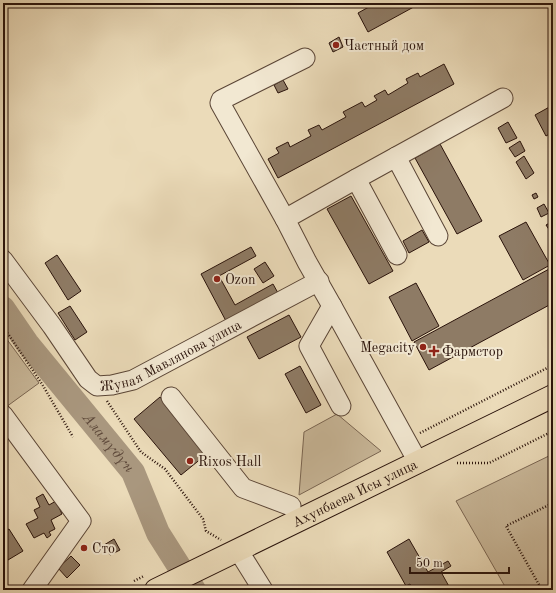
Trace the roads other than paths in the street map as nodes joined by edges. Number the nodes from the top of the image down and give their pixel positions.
1 (305, 58) dead end
2 (503, 98) dead end
3 (396, 157) junction
4 (356, 179) junction
5 (285, 219) junction
6 (438, 236) dead end
7 (397, 255) dead end
8 (3, 260) edge
9 (319, 281) junction
10 (332, 306) junction
11 (553, 396) edge
12 (171, 397) dead end
13 (341, 406) dead end
14 (3, 414) edge
15 (418, 462) junction
16 (291, 506) dead end
17 (230, 548) junction
18 (32, 590) edge
19 (156, 590) edge
20 (263, 590) edge

1 - 5 street
2 - 3 street
3 - 4 street
3 - 6 street
4 - 5 street
4 - 7 street
5 - 9 street
8 - 9 street, Жуная Мавлянова улица
9 - 10 street
10 - 13 street
10 - 15 street
11 - 15 main road, Ахунбаева Исы улица
12 - 16 street
14 - 18 street
15 - 17 main road, Ахунбаева Исы улица
17 - 19 main road, Ахунбаева Исы улица
17 - 20 street

